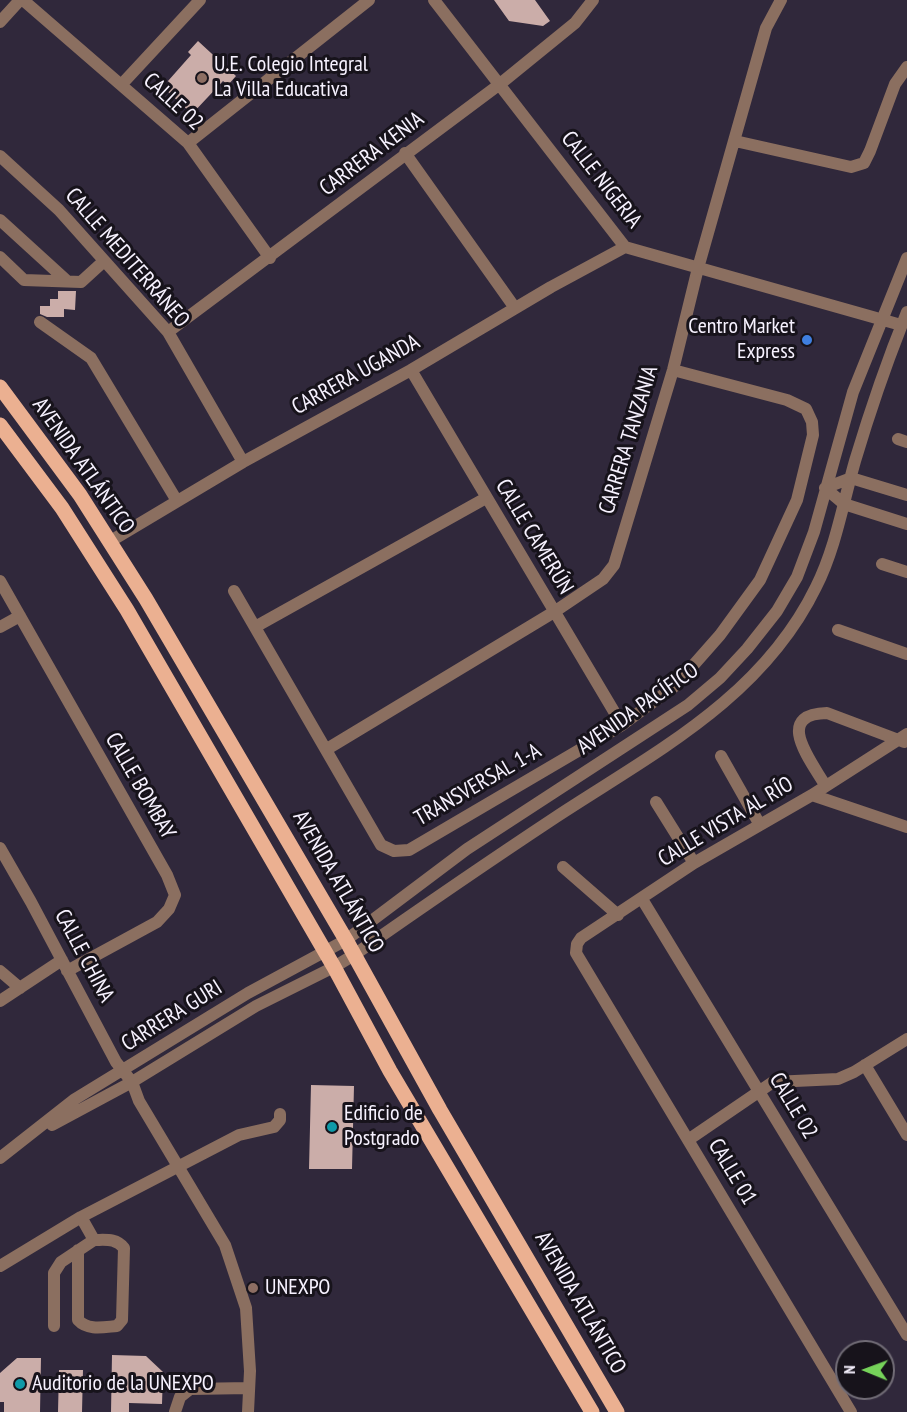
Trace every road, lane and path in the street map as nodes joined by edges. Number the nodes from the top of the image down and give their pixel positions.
1 (22, 0) edge
2 (200, 0) edge
3 (369, 0) edge
4 (434, 0) edge
5 (593, 0) edge
6 (776, 2) edge
7 (0, 22) edge
8 (907, 67) edge
9 (122, 84) junction
10 (500, 84) junction
11 (735, 141) junction
12 (188, 143) junction
13 (405, 153) junction
14 (0, 156) edge
15 (1, 224) edge
16 (625, 247) junction
17 (0, 257) edge
18 (270, 258) junction
19 (907, 258) edge
20 (104, 261) junction
21 (698, 268) junction
22 (67, 281) junction
23 (515, 308) junction
24 (907, 312) edge
25 (881, 319) junction
26 (40, 322) dead end
27 (901, 325) junction
28 (168, 332) junction
29 (411, 370) junction
30 (673, 370) junction
31 (0, 387) edge
32 (0, 425) edge
33 (243, 462) junction
34 (851, 478) junction
35 (825, 488) junction
36 (907, 495) edge
37 (486, 498) junction
38 (177, 501) junction
39 (844, 504) junction
40 (907, 524) edge
41 (109, 542) junction
42 (882, 564) dead end
43 (907, 572) edge
44 (0, 581) edge
45 (234, 591) dead end
46 (554, 612) junction
47 (20, 616) junction
48 (0, 627) edge
49 (255, 627) junction
50 (838, 630) dead end
51 (907, 654) edge
52 (621, 725) junction
53 (905, 739) edge
54 (327, 749) junction
55 (721, 756) dead end
56 (825, 785) junction
57 (812, 795) junction
58 (656, 802) dead end
59 (512, 820) junction
60 (760, 825) junction
61 (907, 827) edge
62 (530, 834) junction
63 (0, 848) edge
64 (694, 863) junction
65 (563, 867) dead end
66 (642, 898) junction
67 (618, 915) junction
68 (346, 940) junction
69 (325, 952) junction
70 (576, 953) joint
71 (354, 955) junction
72 (65, 966) junction
73 (334, 967) junction
74 (0, 971) edge
75 (20, 988) junction
76 (0, 1001) edge
77 (907, 1039) edge
78 (865, 1065) junction
79 (123, 1071) junction
80 (132, 1082) junction
81 (760, 1093) junction
82 (280, 1114) dead end
83 (907, 1135) edge
84 (27, 1137) junction
85 (688, 1140) junction
86 (0, 1158) edge
87 (179, 1166) junction
88 (81, 1217) junction
89 (94, 1240) junction
90 (78, 1250) junction
91 (0, 1266) edge
92 (54, 1326) dead end
93 (907, 1335) edge
94 (249, 1388) junction
95 (175, 1412) edge
96 (248, 1412) edge
97 (592, 1412) edge
98 (617, 1412) edge
99 (851, 1412) edge

1 - 7 street
1 - 9 street, CALLE 02
2 - 9 street
3 - 12 street
4 - 10 street, CALLE NIGERIA
5 - 10 street, CARRERA KENIA
6 - 11 street, CARRERA TANZANIA
8 - 11 street
9 - 12 street, CALLE 02
10 - 13 street, CARRERA KENIA
10 - 16 street, CALLE NIGERIA
11 - 21 street, CARRERA TANZANIA
12 - 18 street, CALLE 02
13 - 18 street, CARRERA KENIA
13 - 23 street
14 - 20 street, CALLE MEDITERRÁNEO
15 - 22 street
16 - 21 street, CALLE NIGERIA
16 - 23 street, CARRERA UGANDA
17 - 22 street
18 - 28 street, CARRERA KENIA
19 - 25 street, AVENIDA PACÍFICO
20 - 22 street
20 - 28 street, CALLE MEDITERRÁNEO
21 - 25 street, CALLE NIGERIA
21 - 30 street, CARRERA TANZANIA
23 - 29 street, CARRERA UGANDA
24 - 27 street, AVENIDA PACÍFICO
25 - 27 street, CALLE NIGERIA
25 - 35 street, AVENIDA PACÍFICO
26 - 38 street
27 - 34 street, AVENIDA PACÍFICO
28 - 33 street, CALLE MEDITERRÁNEO
29 - 33 street, CARRERA UGANDA
29 - 37 street, CALLE CAMERÚN
30 - 46 street, CARRERA TANZANIA
30 - 52 street, TRANSVERSAL 1-A
31 - 41 main road, AVENIDA ATLÁNTICO
32 - 69 main road, AVENIDA ATLÁNTICO
33 - 38 street, CARRERA UGANDA
34 - 35 street
34 - 36 street
34 - 39 street, AVENIDA PACÍFICO
35 - 39 street
35 - 59 street, AVENIDA PACÍFICO
37 - 46 street, CALLE CAMERÚN
37 - 49 street
38 - 41 street, CARRERA UGANDA
39 - 40 street
39 - 62 street, AVENIDA PACÍFICO
41 - 68 main road, AVENIDA ATLÁNTICO
42 - 43 street
44 - 47 street, CALLE BOMBAY
45 - 49 street
46 - 52 street, CALLE CAMERÚN
46 - 54 street, CARRERA TANZANIA
47 - 48 street
47 - 72 street, CALLE BOMBAY
49 - 54 street
50 - 51 street
52 - 54 street, TRANSVERSAL 1-A
53 - 56 street, CALLE VISTA AL RÍO
53 - 56 street
55 - 60 street
56 - 57 street, CALLE VISTA AL RÍO
57 - 60 street, CALLE VISTA AL RÍO
57 - 61 street
58 - 64 street
59 - 62 street
59 - 68 street, AVENIDA PACÍFICO
60 - 64 street, CALLE VISTA AL RÍO
62 - 71 street, AVENIDA PACÍFICO
63 - 72 street, CALLE CHINA
64 - 66 street, CALLE VISTA AL RÍO
65 - 67 street
66 - 67 street, CALLE VISTA AL RÍO
66 - 81 street, CALLE 02
67 - 70 street, CALLE VISTA AL RÍO
68 - 69 street, CARRERA GURI
68 - 71 main road, AVENIDA ATLÁNTICO
69 - 73 main road, AVENIDA ATLÁNTICO
69 - 79 street, CARRERA GURI
70 - 85 street, CALLE 01
71 - 73 street, CARRERA GURI
71 - 98 main road, AVENIDA ATLÁNTICO
72 - 75 street
72 - 79 street, CALLE CHINA
73 - 80 street, CARRERA GURI
73 - 97 main road, AVENIDA ATLÁNTICO
74 - 75 street
75 - 76 street
77 - 78 street
78 - 81 street
78 - 83 street
79 - 80 street, CALLE CHINA
79 - 84 street, CARRERA GURI
80 - 84 street, CARRERA GURI
80 - 87 street, CALLE CHINA
81 - 85 street
81 - 93 street, CALLE 02
82 - 87 street
84 - 86 street, CARRERA GURI
85 - 99 street, CALLE 01
87 - 88 street
87 - 94 street, CALLE CHINA
88 - 89 street
88 - 91 street
89 - 90 street
89 - 90 street
90 - 92 street
94 - 95 street
94 - 96 street, CALLE CHINA

